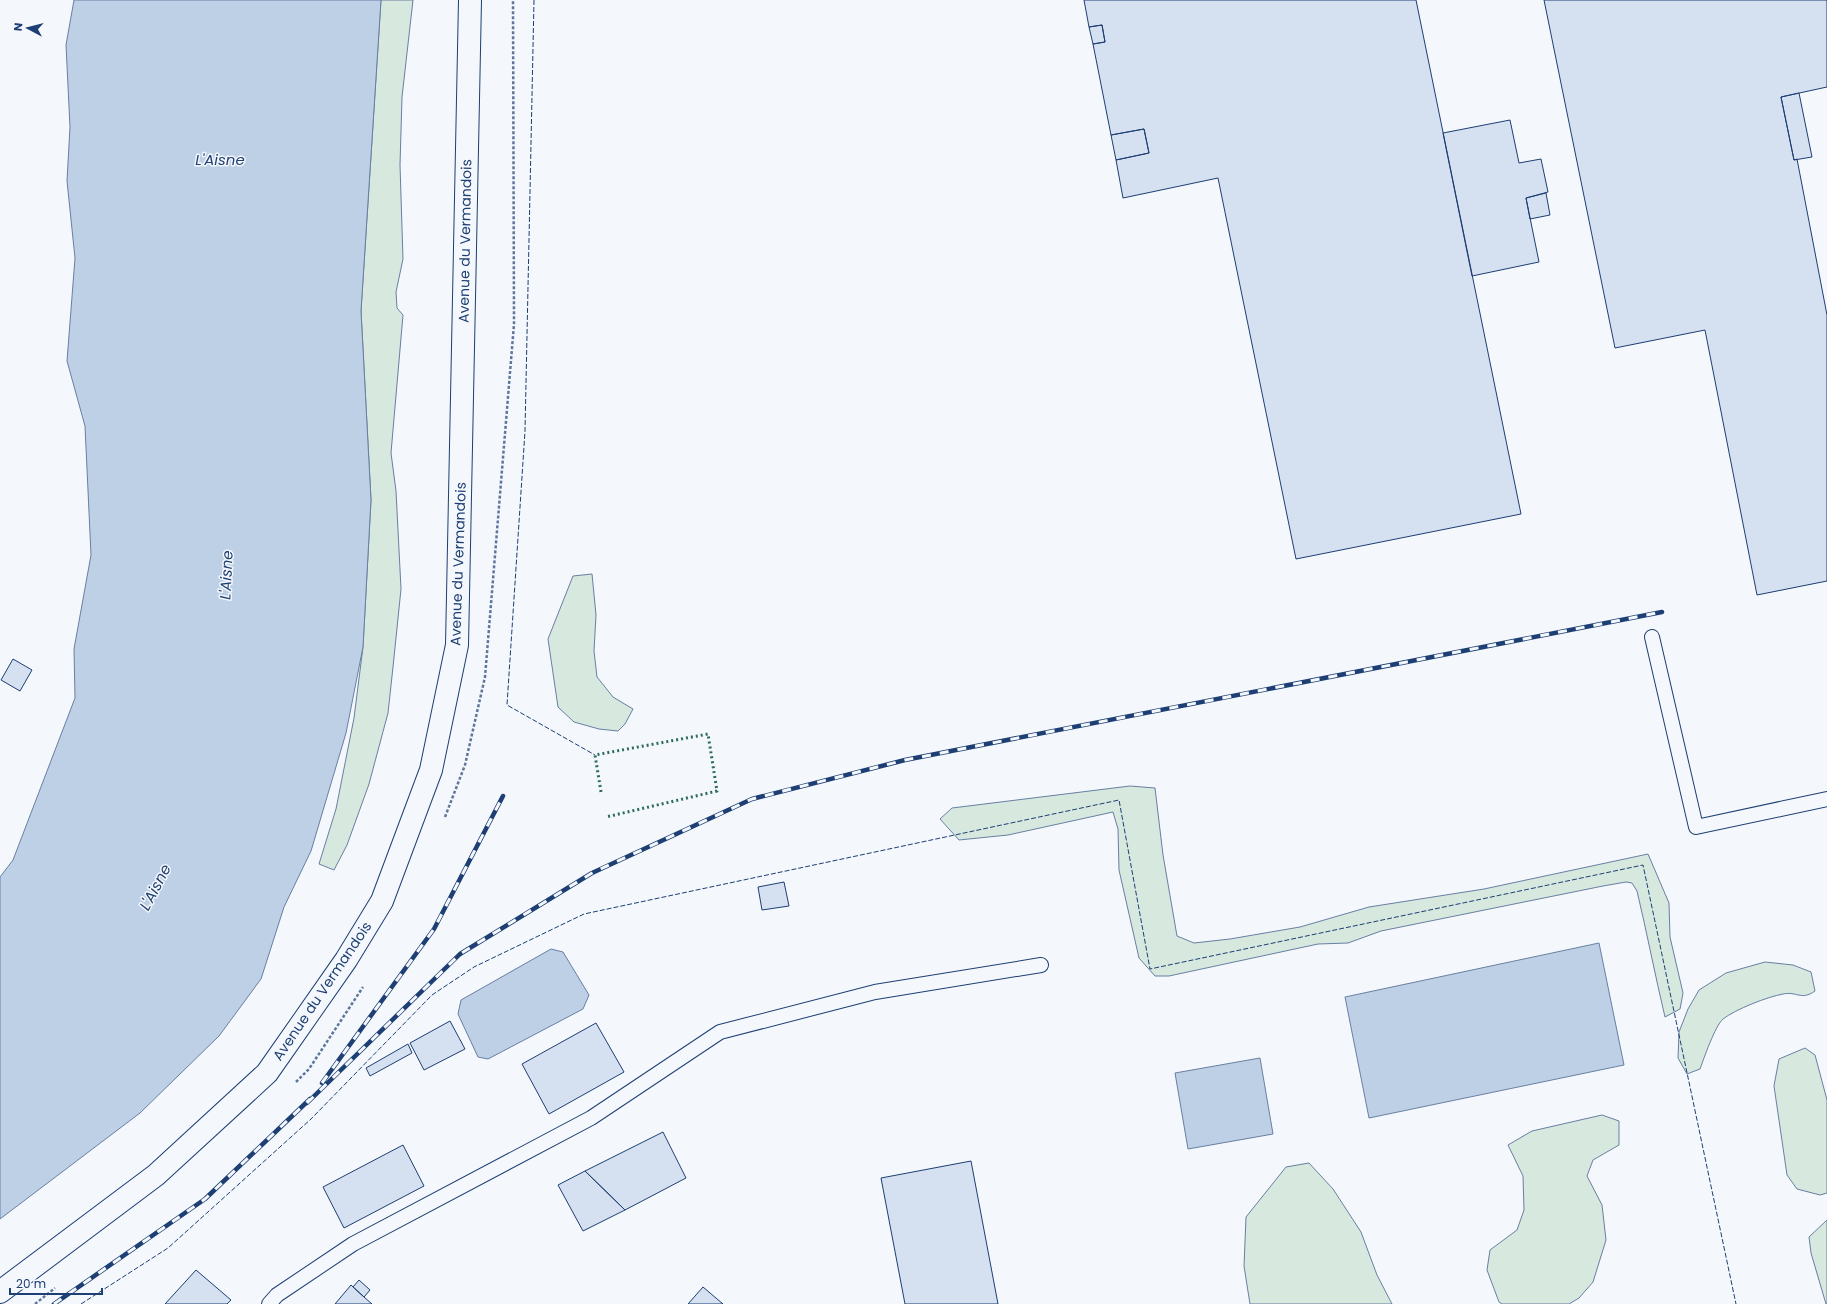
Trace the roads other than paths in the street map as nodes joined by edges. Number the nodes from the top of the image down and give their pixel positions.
1 (470, 0) edge
2 (1652, 637) dead end
3 (1827, 800) edge
4 (1041, 965) dead end
5 (0, 1292) edge
6 (269, 1304) edge

1 - 5 street, Avenue du Vermandois
2 - 3 lane
4 - 6 lane

